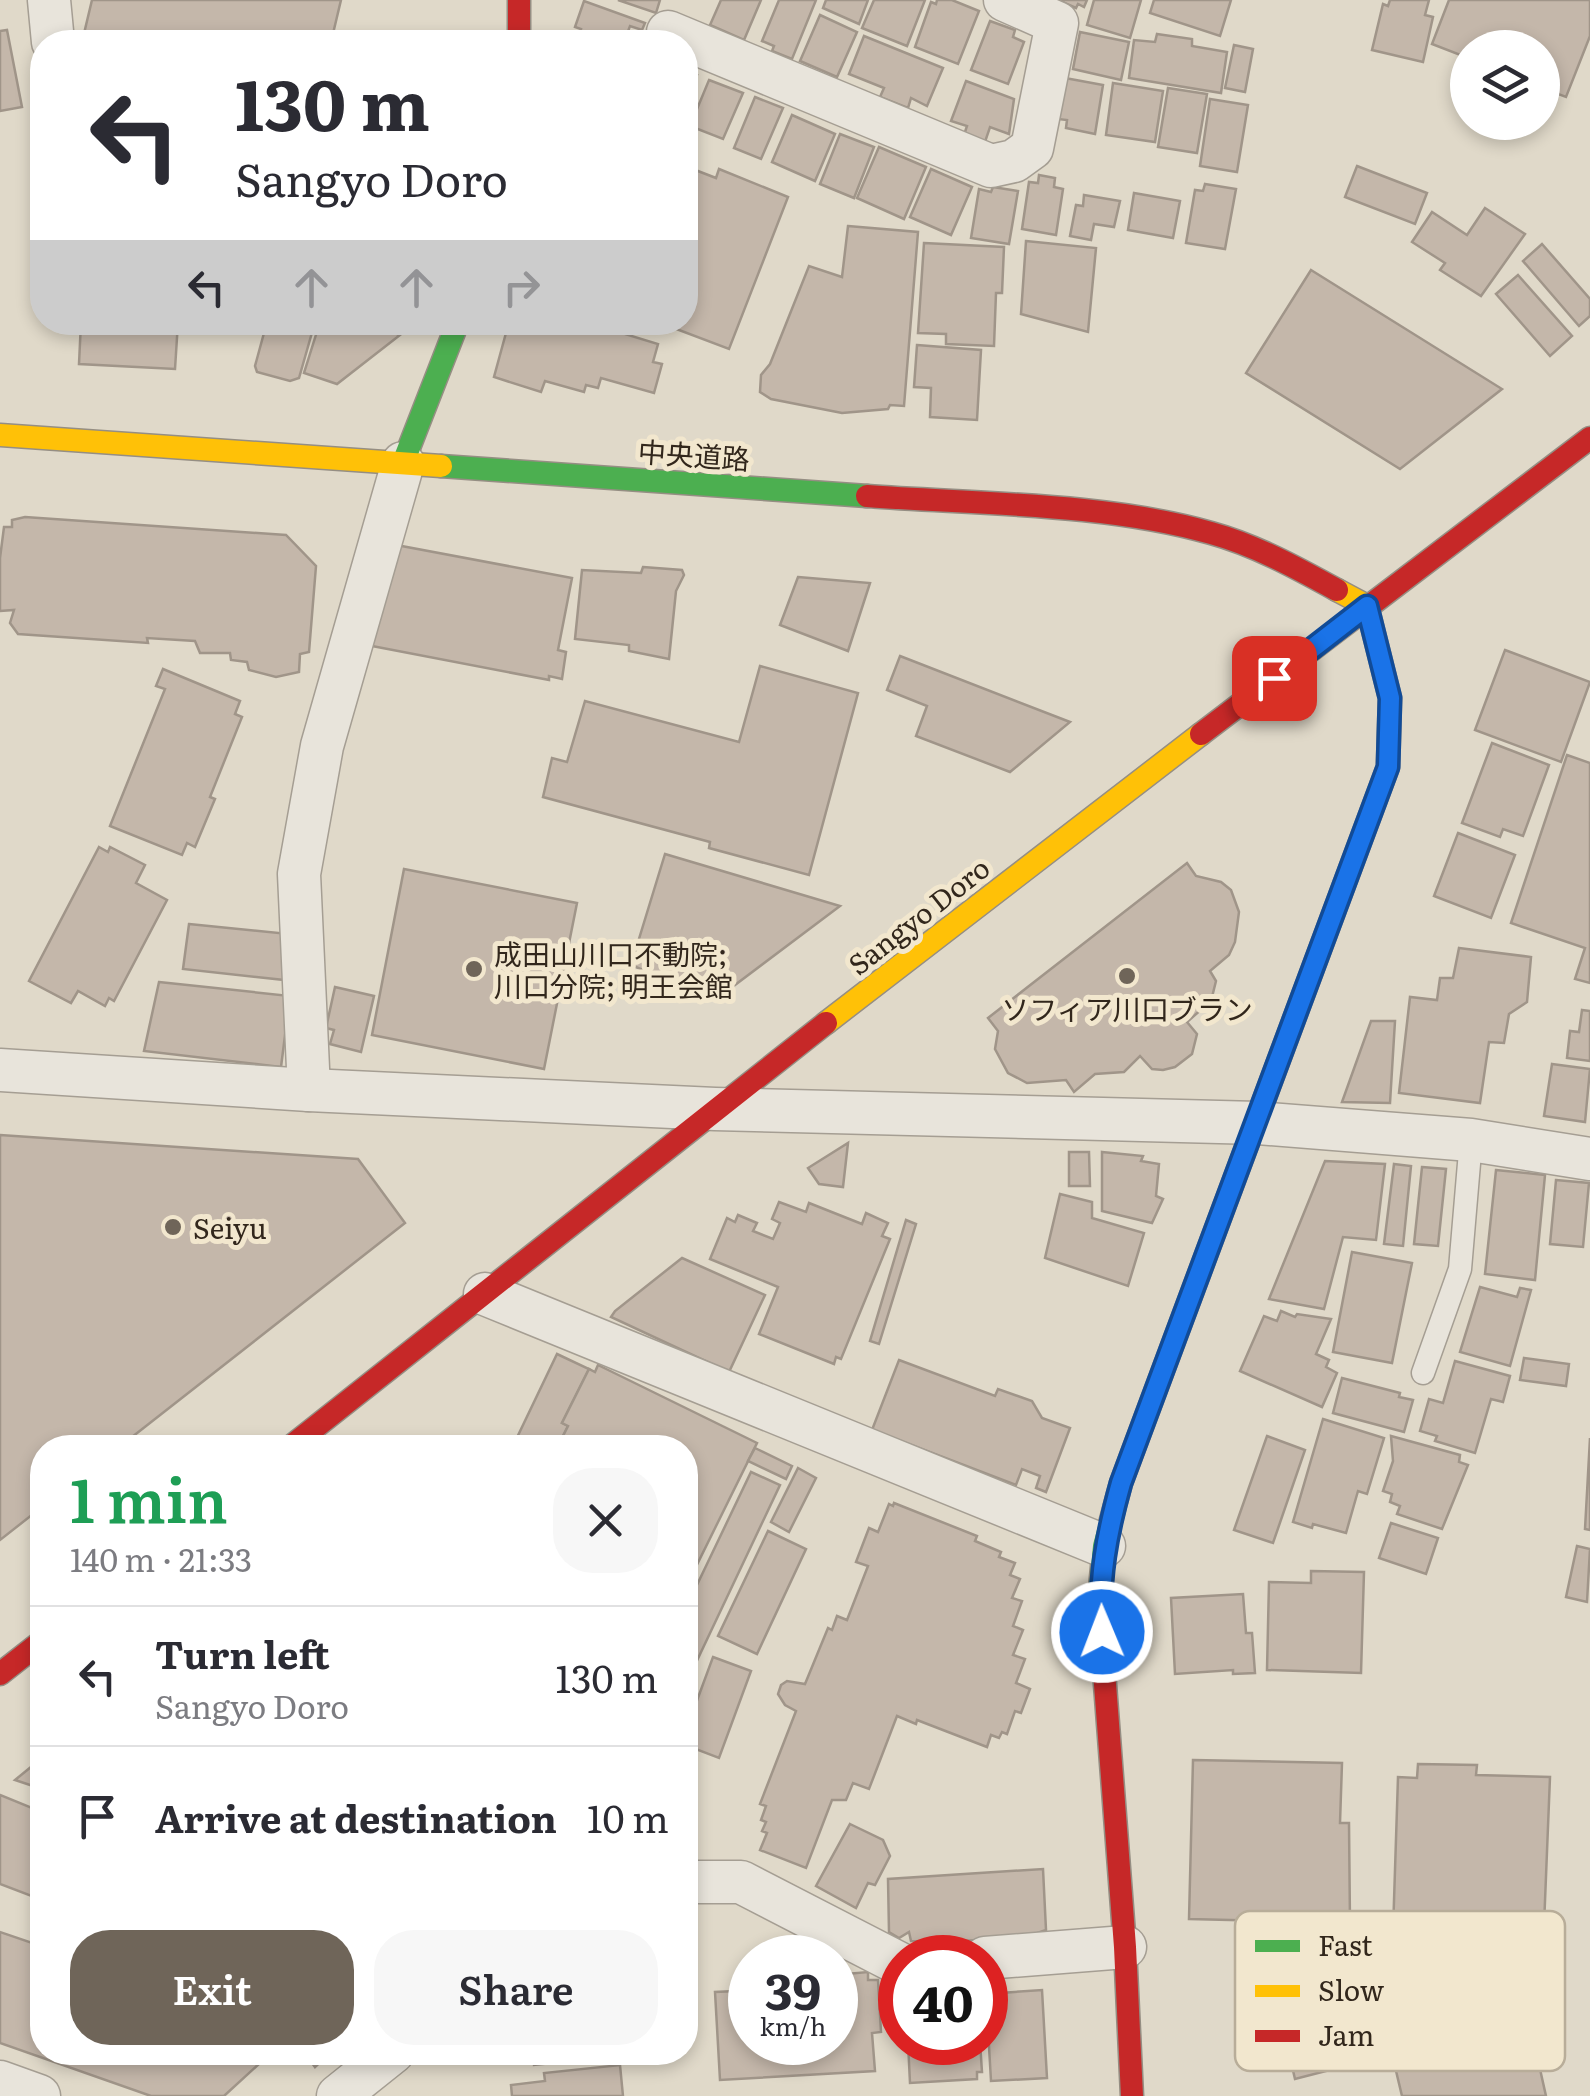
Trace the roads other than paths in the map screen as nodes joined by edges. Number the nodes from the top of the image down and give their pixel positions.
1 (49, 0) edge
2 (519, 0) edge
3 (1005, 0) edge
4 (51, 30) edge
5 (519, 30) edge
6 (698, 37) edge
7 (453, 335) edge
8 (0, 434) edge
9 (1590, 438) edge
10 (403, 463) junction
11 (1367, 606) junction
12 (0, 1070) edge
13 (309, 1090) junction
14 (715, 1109) junction
15 (1258, 1124) junction
16 (1471, 1140) junction
17 (1590, 1159) edge
18 (485, 1294) junction
19 (1423, 1373) dead end
20 (306, 1435) edge
21 (1104, 1546) junction
22 (30, 1650) edge
23 (0, 1674) edge
24 (698, 1882) edge
25 (1124, 1947) junction
26 (878, 1953) edge
27 (1008, 1956) edge
28 (377, 2065) edge
29 (0, 2082) edge
30 (39, 2096) edge
31 (338, 2096) edge
32 (1132, 2096) edge

1 - 4 street
2 - 5 main road
3 - 6 street
7 - 10 main road
8 - 10 main road, 中央道路
9 - 11 main road, Sangyo Doro
10 - 11 main road, 中央道路
10 - 13 street
11 - 14 main road, Sangyo Doro
11 - 15 main road
12 - 13 street
13 - 14 street
14 - 15 street
14 - 18 main road, Sangyo Doro
15 - 16 street
15 - 21 main road
16 - 17 street
16 - 19 lane
18 - 20 main road, Sangyo Doro
18 - 21 street
21 - 25 main road
22 - 23 main road
24 - 26 street
25 - 27 street
25 - 32 main road
28 - 31 street
29 - 30 street

